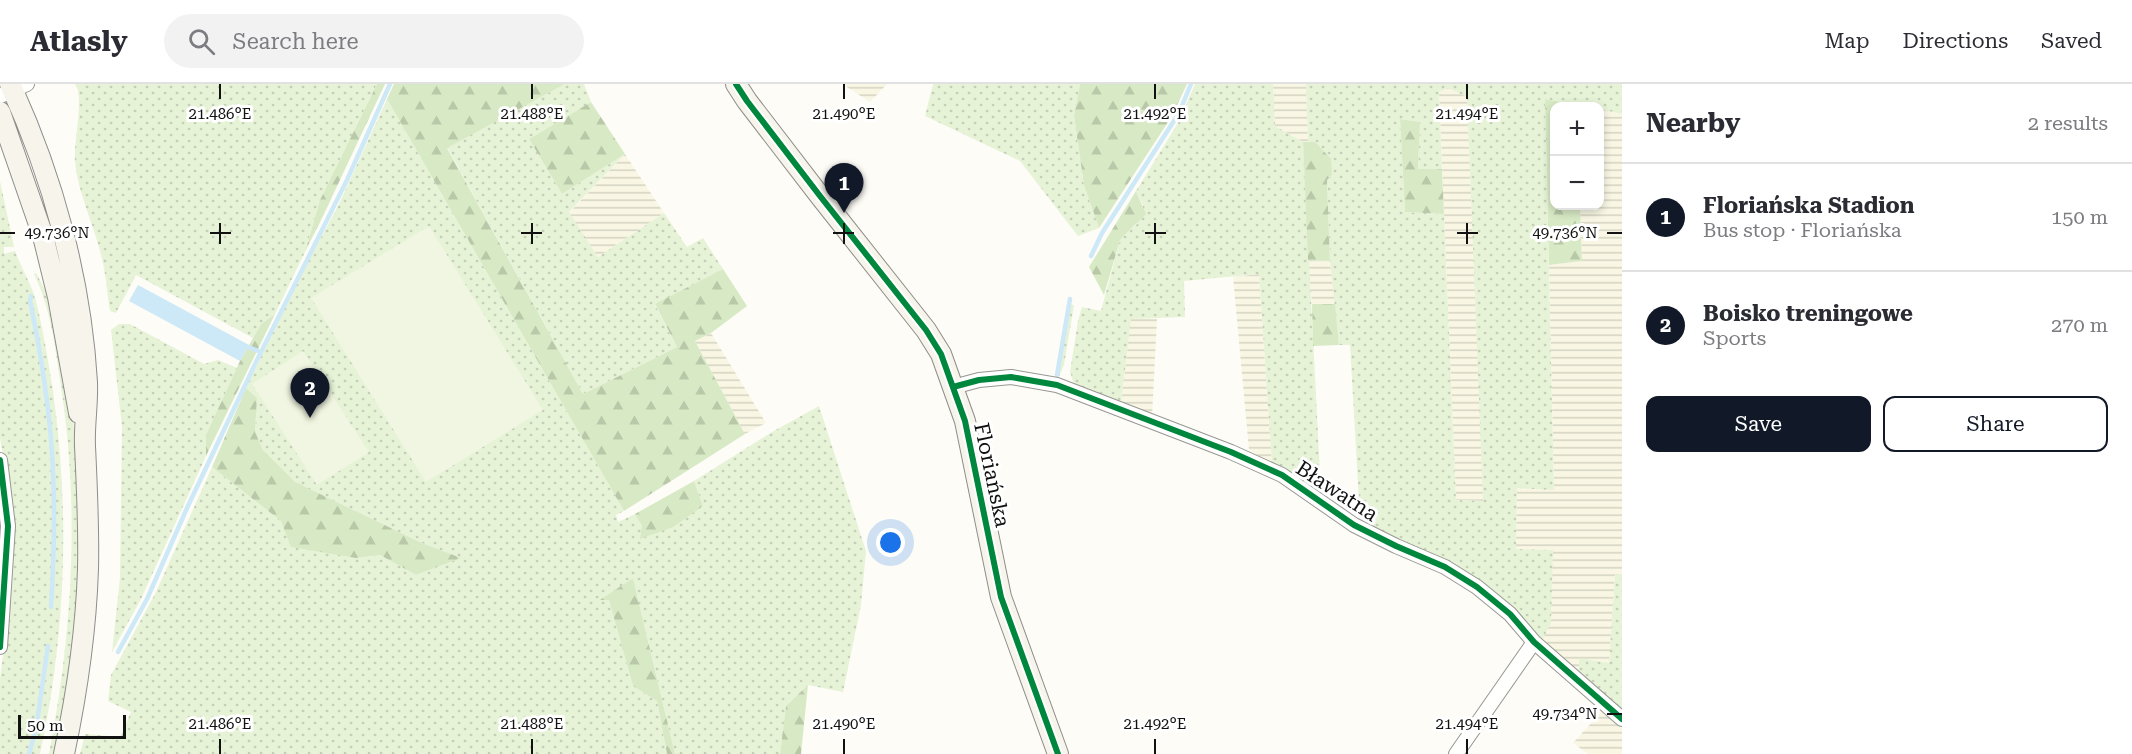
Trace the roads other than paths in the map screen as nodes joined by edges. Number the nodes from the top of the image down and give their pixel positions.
1 (736, 84) edge
2 (12, 89) edge
3 (0, 112) edge
4 (953, 387) junction
5 (85, 438) junction
6 (0, 460) edge
7 (1534, 642) junction
8 (0, 647) edge
9 (1622, 719) edge
10 (64, 754) edge
11 (1058, 754) edge
12 (1456, 754) edge

1 - 4 main road, Floriańska
2 - 5 main road
3 - 5 main road
4 - 7 street, Bławatna
4 - 11 main road, Floriańska
5 - 10 main road
6 - 8 street
7 - 9 street, Bławatna
7 - 12 street

